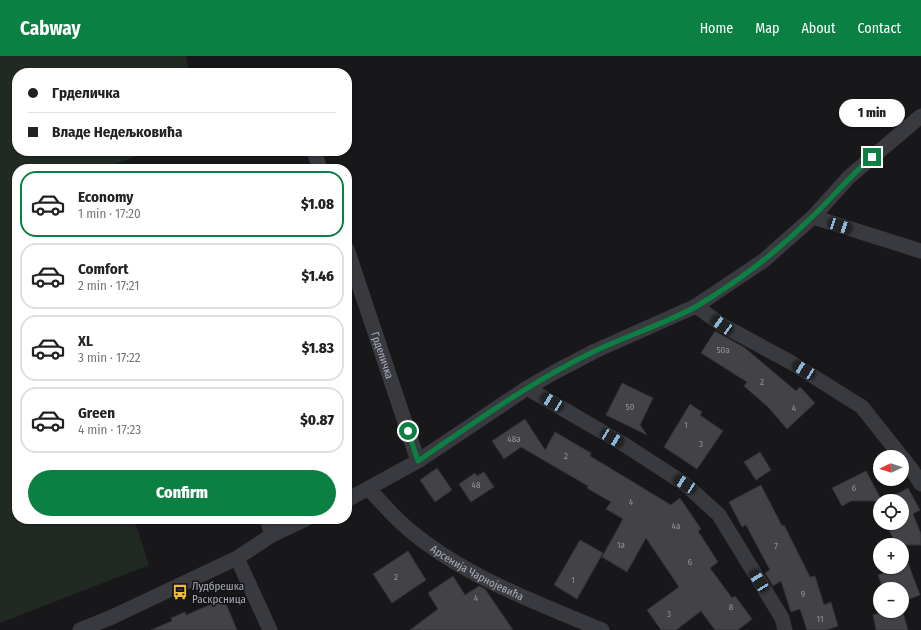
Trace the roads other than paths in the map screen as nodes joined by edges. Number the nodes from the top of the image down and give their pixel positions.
1 (921, 116) edge
2 (813, 217) junction
3 (921, 251) edge
4 (352, 264) edge
5 (696, 306) junction
6 (527, 388) junction
7 (418, 461) junction
8 (921, 484) edge
9 (368, 489) junction
10 (352, 497) edge
11 (269, 524) edge
12 (295, 524) edge
13 (272, 535) junction
14 (237, 558) junction
15 (80, 630) edge
16 (270, 630) edge
17 (602, 630) edge
18 (785, 630) edge

1 - 2 street
2 - 3 street
2 - 5 street
4 - 7 street, Грделичка
5 - 6 street
5 - 8 street
6 - 7 street
6 - 18 street
7 - 9 street
9 - 10 street
9 - 17 street, Арсенија Чарнојевића
11 - 13 street
12 - 13 street
13 - 14 street
14 - 15 street
14 - 16 street

